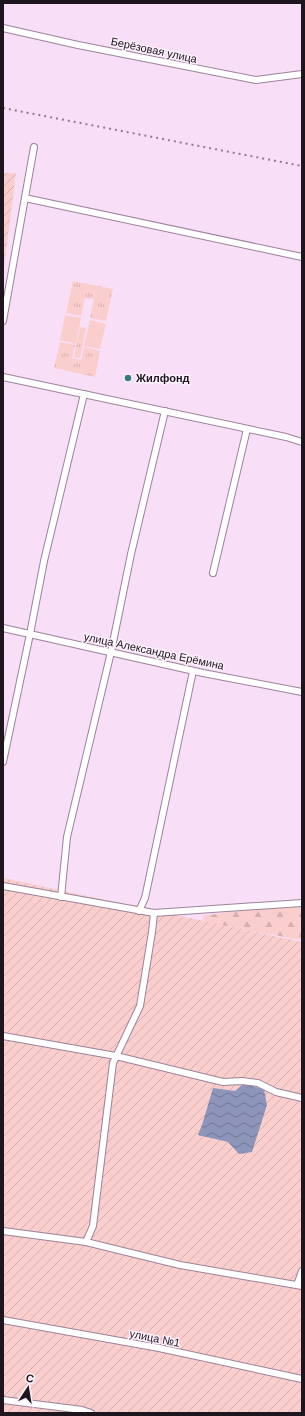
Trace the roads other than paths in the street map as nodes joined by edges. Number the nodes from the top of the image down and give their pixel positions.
1 (3, 28) edge
2 (302, 74) edge
3 (34, 147) dead end
4 (25, 198) junction
5 (302, 257) edge
6 (3, 321) edge
7 (3, 377) edge
8 (84, 394) junction
9 (164, 411) junction
10 (247, 429) junction
11 (302, 442) edge
12 (213, 573) dead end
13 (3, 628) edge
14 (30, 634) junction
15 (111, 652) junction
16 (193, 671) junction
17 (302, 692) edge
18 (3, 762) edge
19 (3, 886) edge
20 (61, 897) junction
21 (302, 903) edge
22 (139, 911) junction
23 (154, 914) junction
24 (3, 1036) edge
25 (116, 1056) junction
26 (302, 1098) edge
27 (3, 1231) edge
28 (86, 1242) junction
29 (302, 1271) edge
30 (300, 1285) edge
31 (3, 1320) edge
32 (302, 1379) edge
33 (3, 1400) edge
34 (91, 1413) edge

1 - 2 street, Берёзовая улица
3 - 4 street
4 - 5 street
4 - 6 street
7 - 8 street
8 - 9 street
8 - 14 street
9 - 10 street
9 - 15 street
10 - 11 street
10 - 12 street
13 - 14 street, улица Александра Ерёмина
14 - 15 street, улица Александра Ерёмина
14 - 18 street
15 - 16 street, улица Александра Ерёмина
15 - 20 street
16 - 17 street, улица Александра Ерёмина
16 - 22 street
19 - 20 street
20 - 22 street
21 - 23 street
22 - 23 street
23 - 25 street
24 - 25 street
25 - 26 street
25 - 28 street
27 - 28 street
28 - 30 street
29 - 30 street
31 - 32 street, улица №1
33 - 34 street

